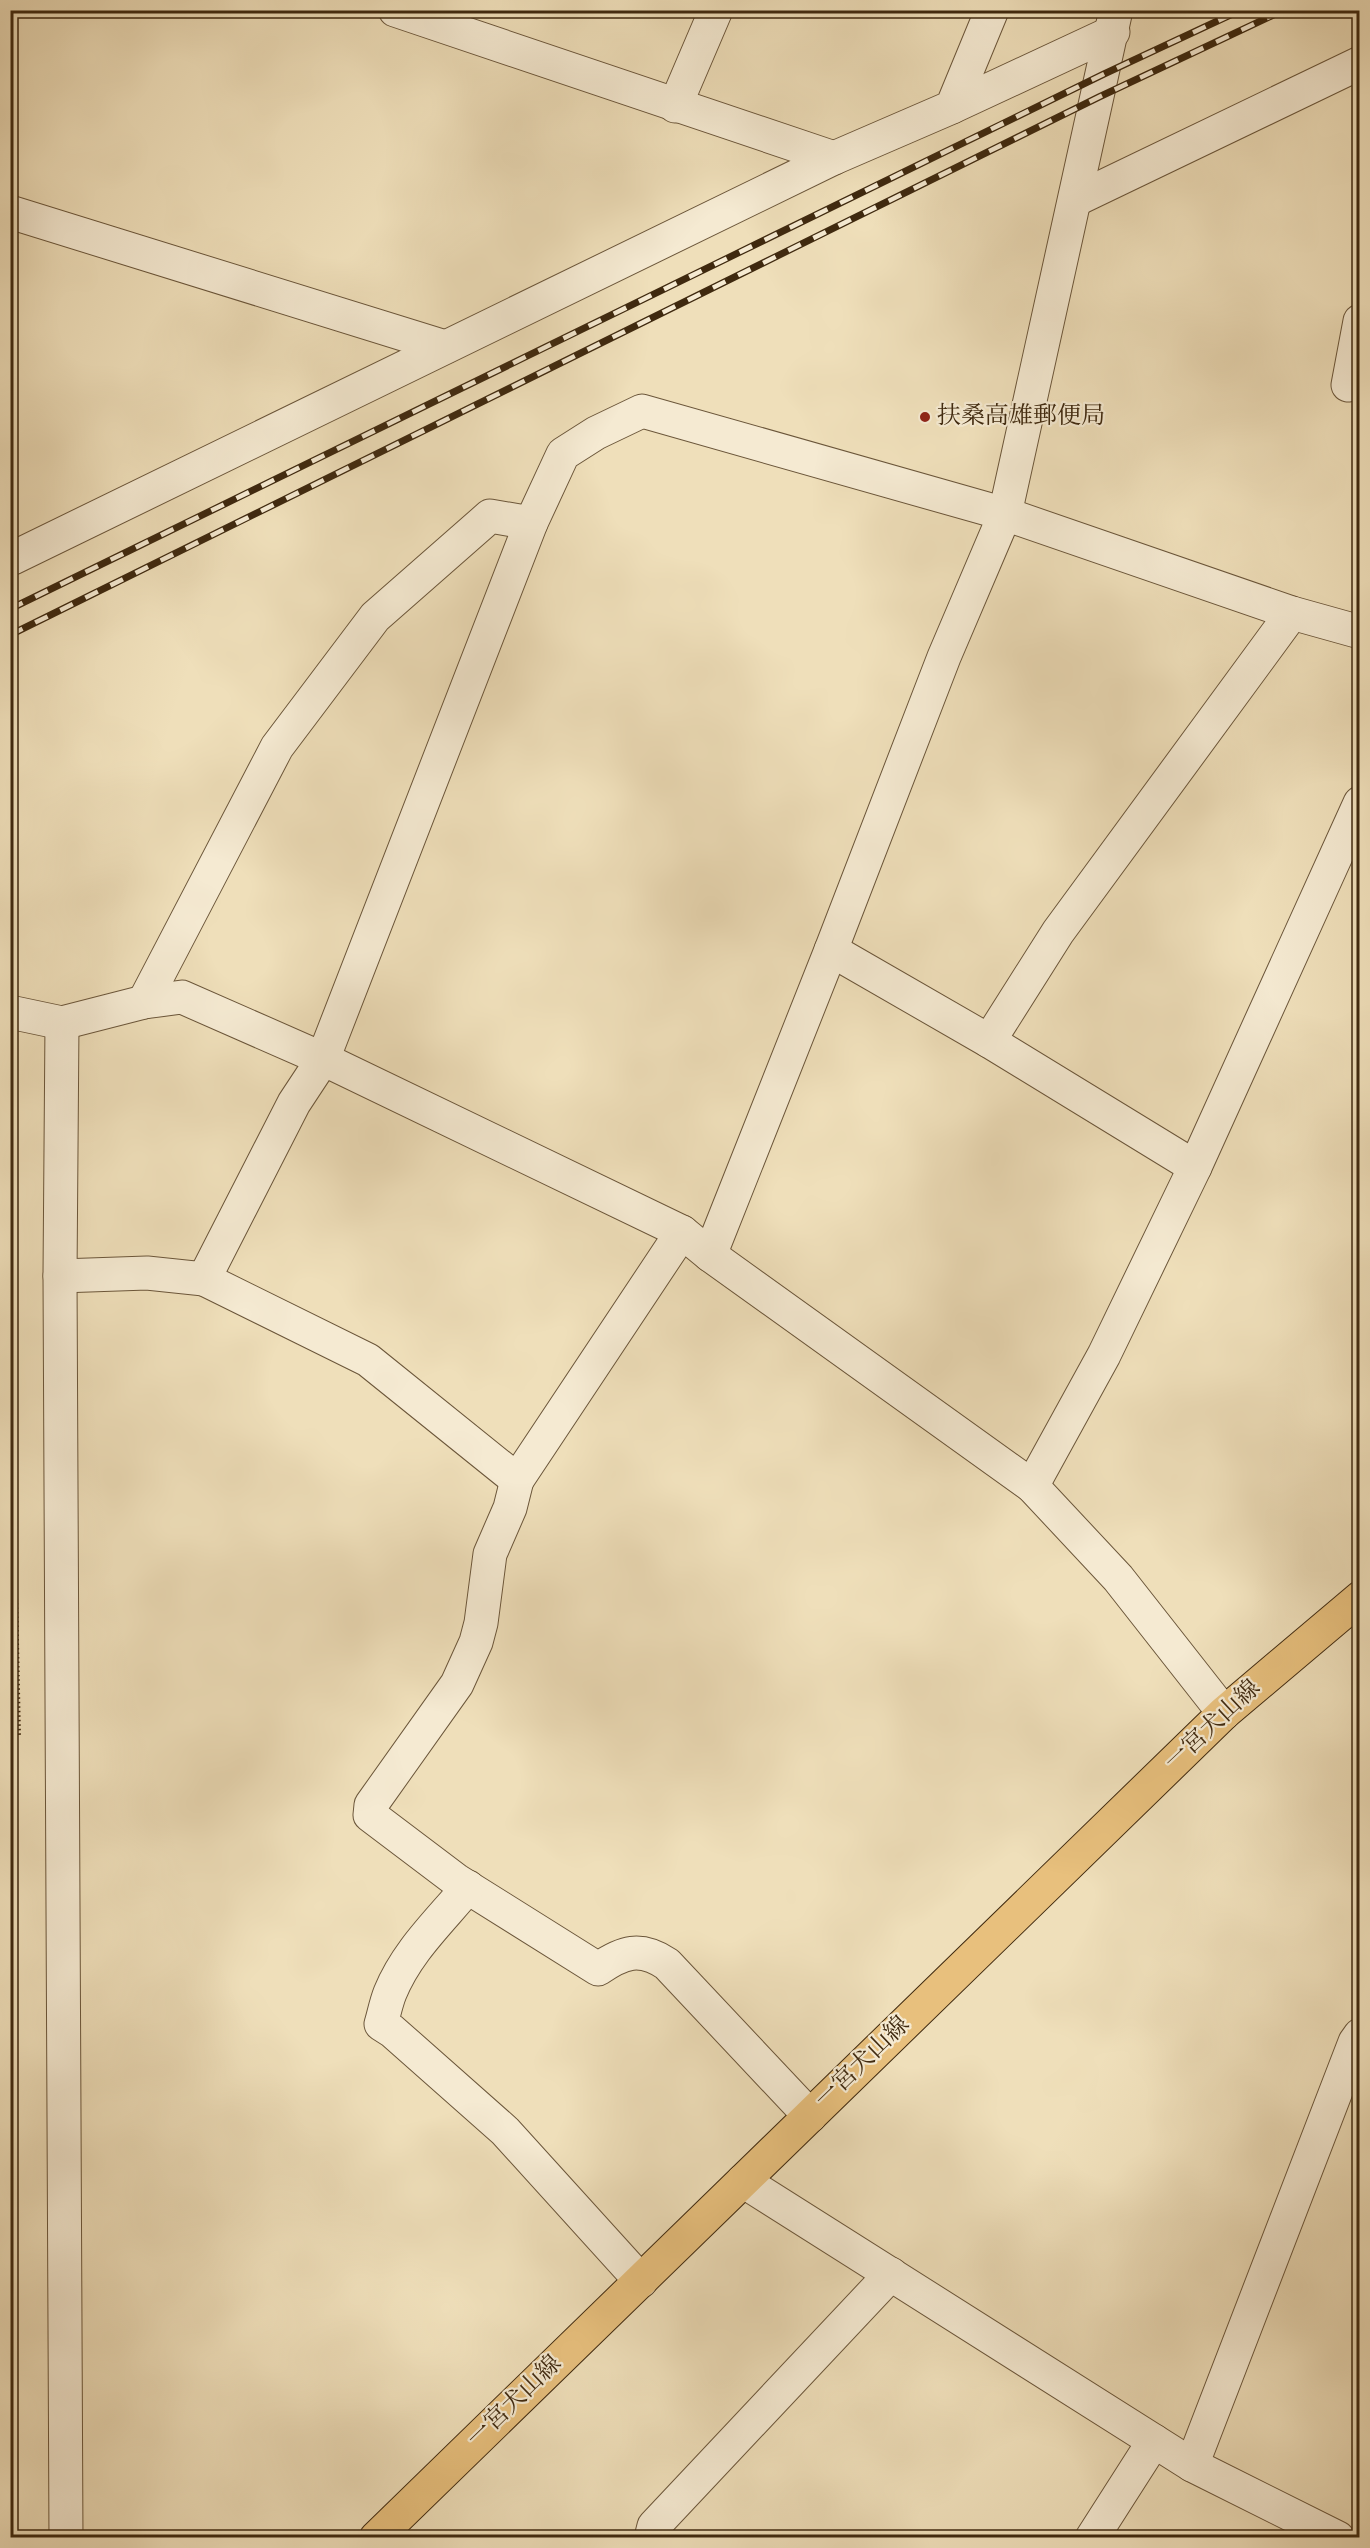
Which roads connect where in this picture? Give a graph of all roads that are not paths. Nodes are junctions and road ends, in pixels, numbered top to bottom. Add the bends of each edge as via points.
1 (395, 10) edge
2 (717, 10) edge
3 (992, 10) edge
4 (1115, 21) edge
5 (1359, 63) edge
6 (675, 106) junction
7 (952, 107) junction
8 (834, 158) junction
9 (1075, 200) junction
10 (10, 212) edge
11 (1359, 321) edge
12 (445, 347) junction
13 (1348, 385) dead end
14 (1005, 514) junction
15 (531, 523) junction
16 (13, 558) dead end
17 (1292, 613) junction
18 (1359, 632) edge
19 (1359, 803) edge
20 (831, 950) junction
21 (144, 1002) junction
22 (10, 1012) edge
23 (62, 1023) junction
24 (989, 1041) junction
25 (323, 1059) junction
26 (1195, 1167) junction
27 (682, 1232) junction
28 (710, 1255) junction
29 (60, 1276) junction
30 (204, 1279) junction
31 (517, 1480) junction
32 (1032, 1486) junction
33 (1359, 1598) edge
34 (1224, 1713) junction
35 (468, 1887) junction
36 (1359, 2036) edge
37 (810, 2116) junction
38 (743, 2181) junction
39 (891, 2274) junction
40 (641, 2281) junction
41 (1154, 2441) junction
42 (1192, 2465) junction
43 (66, 2538) edge
44 (376, 2538) edge
45 (651, 2538) edge
46 (1092, 2538) edge
47 (1338, 2538) edge

1 - 6 street
2 - 6 street
3 - 7 street
4 - 7 street
4 - 9 street
5 - 9 street
6 - 8 street
7 - 8 street
8 - 12 street
9 - 14 street
10 - 12 street
11 - 13 street
12 - 16 street
14 - 15 street via 642,411 563,454
14 - 17 street
14 - 20 street via 944,657
15 - 21 street via 490,516 375,617 278,747
15 - 25 street
17 - 18 street
17 - 24 street via 1058,932
19 - 26 street
20 - 24 street
20 - 28 street
21 - 23 street
21 - 25 street via 182,997
22 - 23 street
23 - 29 street
24 - 26 street
25 - 27 street
25 - 30 street via 294,1103
26 - 32 street via 1104,1355
27 - 28 street
27 - 31 street
28 - 32 street
29 - 30 street via 147,1273
29 - 43 street
30 - 31 street via 368,1360
31 - 35 street via 510,1508 490,1554 481,1623 466,1666 371,1805 370,1815
32 - 34 street via 1118,1578
33 - 34 main road, 一宮犬山線
34 - 37 main road, 一宮犬山線
35 - 37 street via 598,1969 623,1954 647,1954 662,1960
35 - 40 street via 404,1965 381,2024 505,2131
36 - 42 street
37 - 38 main road, 一宮犬山線
38 - 39 street
38 - 40 main road, 一宮犬山線
39 - 41 street
39 - 45 street via 654,2526
40 - 44 main road, 一宮犬山線
41 - 42 street
41 - 46 street
42 - 47 street

